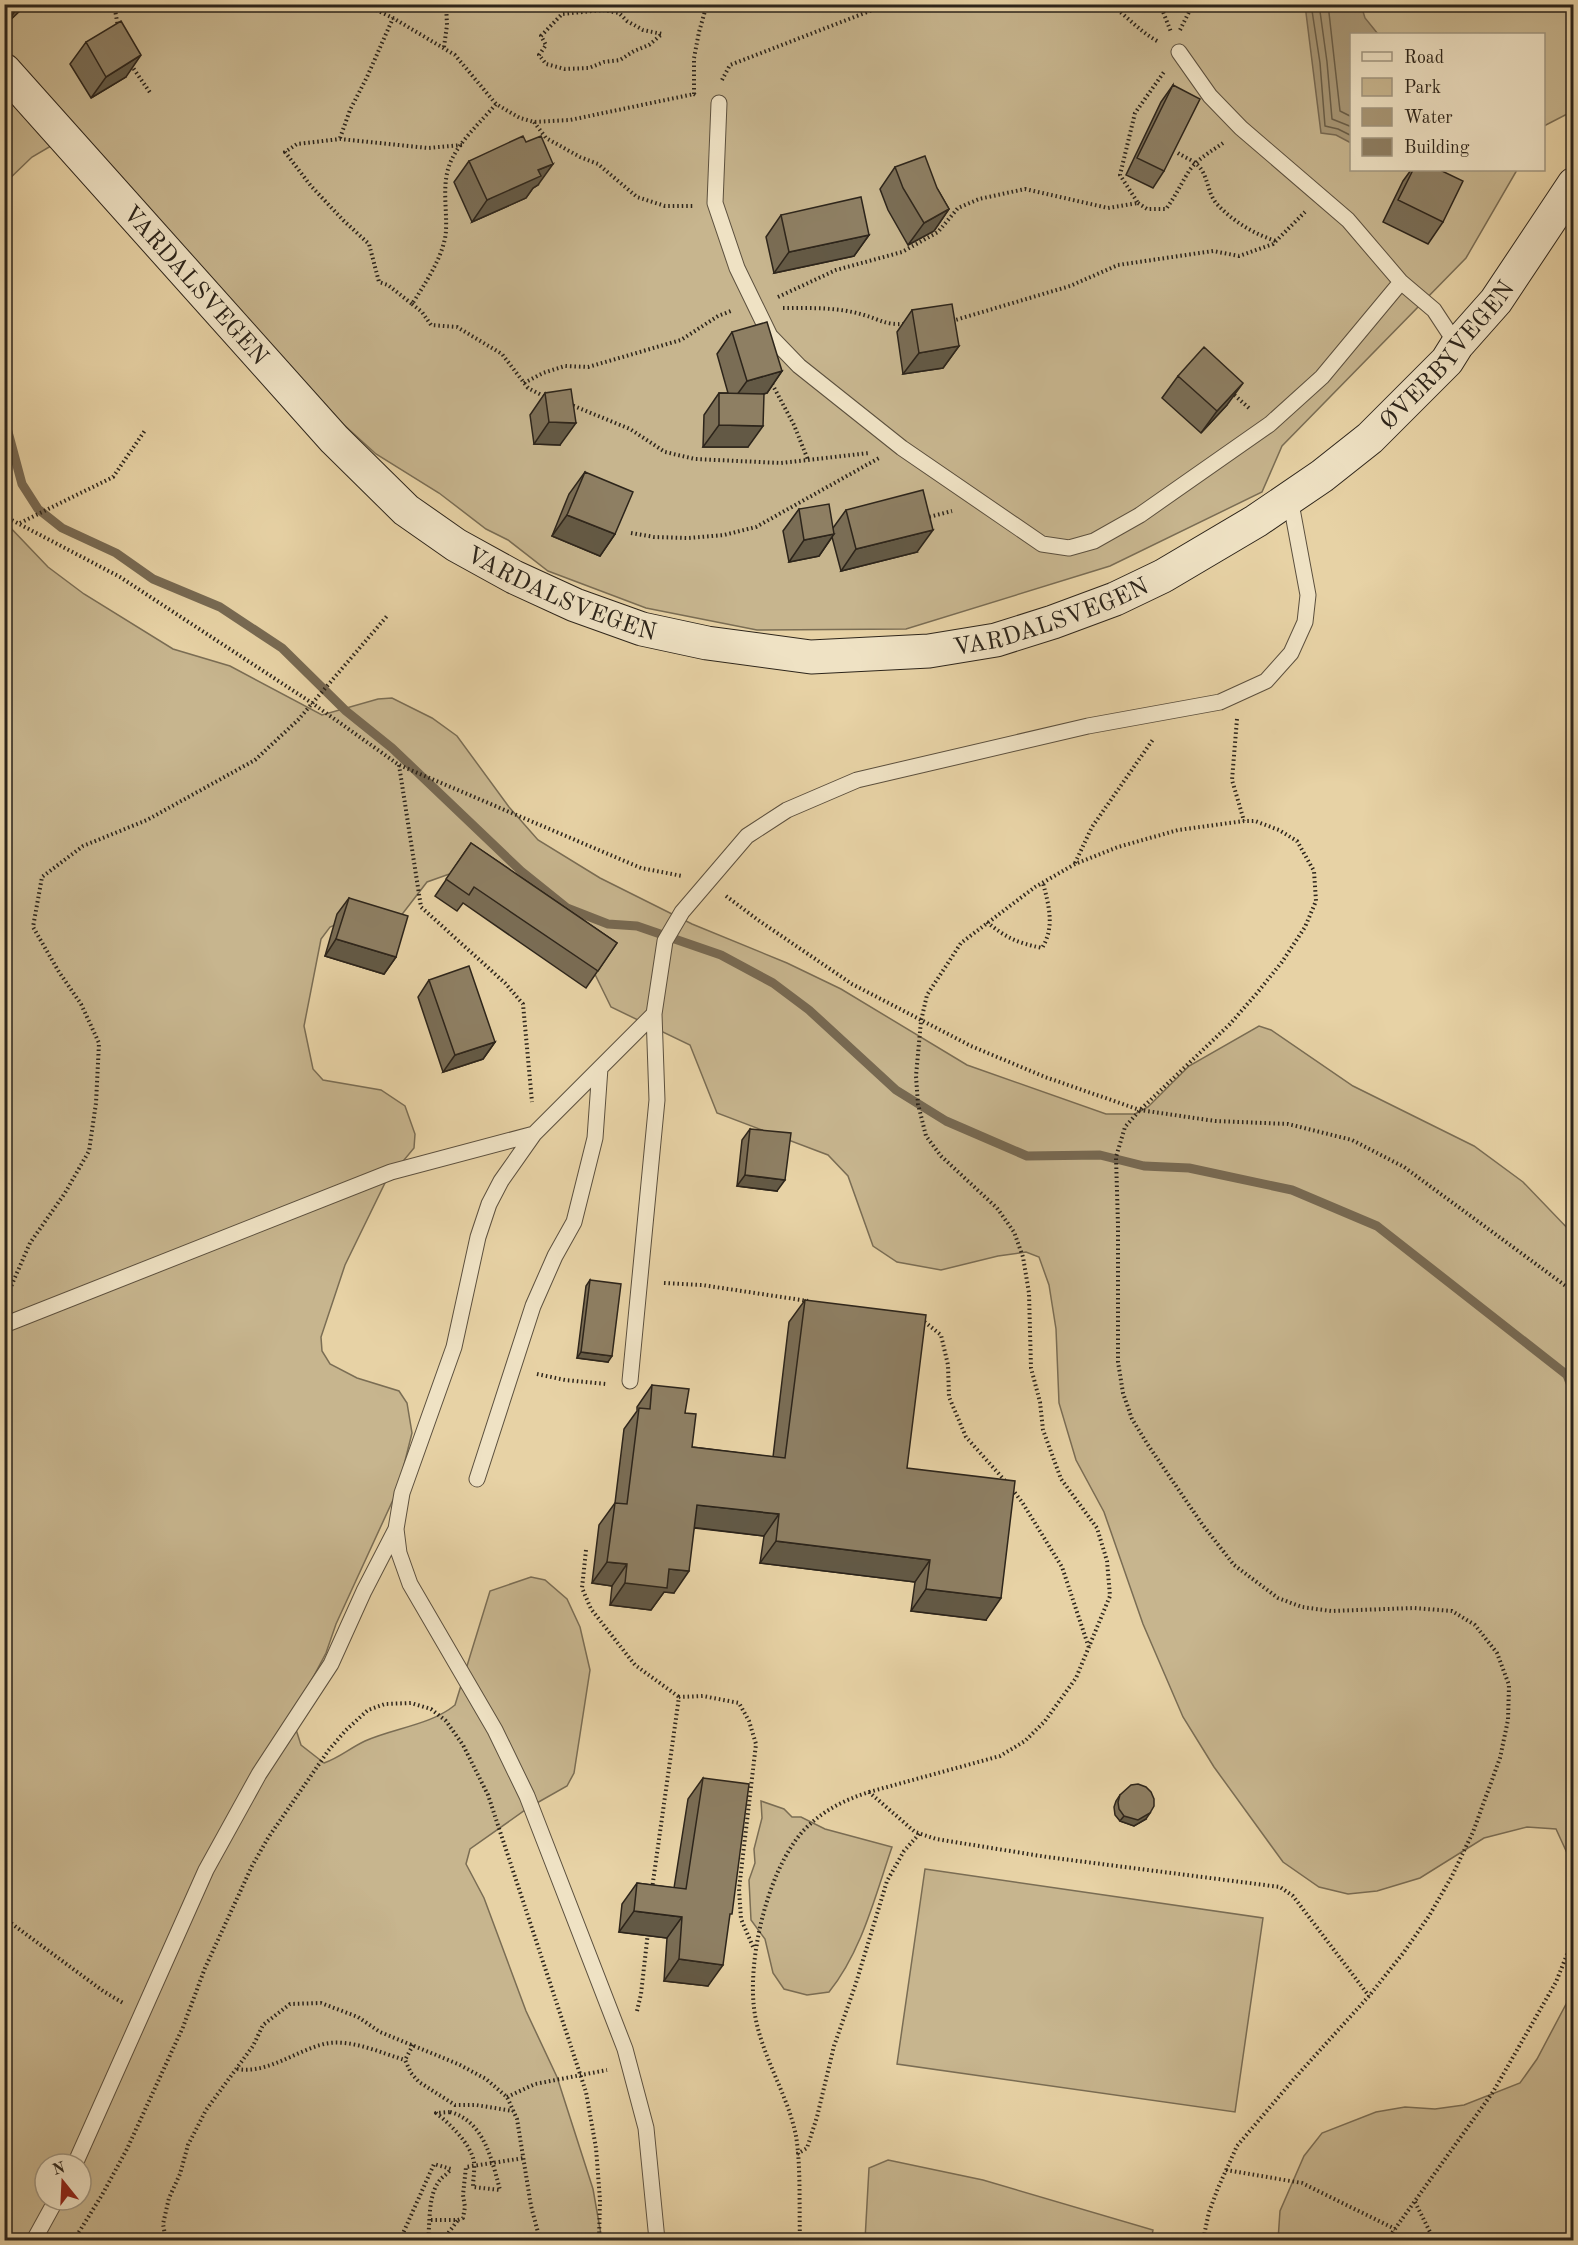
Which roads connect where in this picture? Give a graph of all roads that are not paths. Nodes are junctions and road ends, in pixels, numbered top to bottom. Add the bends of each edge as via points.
1 (1179, 52) road end
2 (4, 70) edge
3 (719, 103) road end
4 (1574, 184) edge
5 (1401, 282) junction
6 (1457, 345) junction
7 (1290, 498) junction
8 (654, 1014) junction
9 (600, 1068) junction
10 (534, 1134) junction
11 (4, 1325) edge
12 (630, 1381) road end
13 (477, 1479) dead end
14 (396, 1529) junction
15 (80, 2152) edge
16 (50, 2212) edge
17 (34, 2241) edge
18 (657, 2241) edge

1 - 5 lane via 1210,96 1241,128 1348,220
2 - 7 main road, VARDALSVEGEN via 334,439 406,510 456,545 514,577 642,629 707,643 811,657 929,651 996,640 1104,603 1163,576
3 - 5 lane via 715,203 737,268 770,336 799,366 902,448 1042,544 1069,548 1094,541 1140,515 1270,424 1322,377
4 - 6 main road, ØVERBYVEGEN via 1496,301
5 - 6 lane via 1434,310
6 - 7 main road, ØVERBYVEGEN via 1447,361 1370,438
7 - 8 lane via 1308,595 1305,622 1291,653 1266,681 1220,702 1088,726 857,780 787,810 747,836 682,912 665,940
8 - 9 lane
8 - 12 lane via 657,1100
9 - 10 lane
9 - 13 lane via 595,1138 574,1222 532,1306
10 - 11 lane via 391,1172
10 - 14 lane via 489,1204 454,1347 402,1493
14 - 15 lane via 331,1664 259,1774 206,1870
14 - 18 lane via 399,1553 410,1584 495,1730 527,1796 626,2049 646,2128
16 - 17 lane

